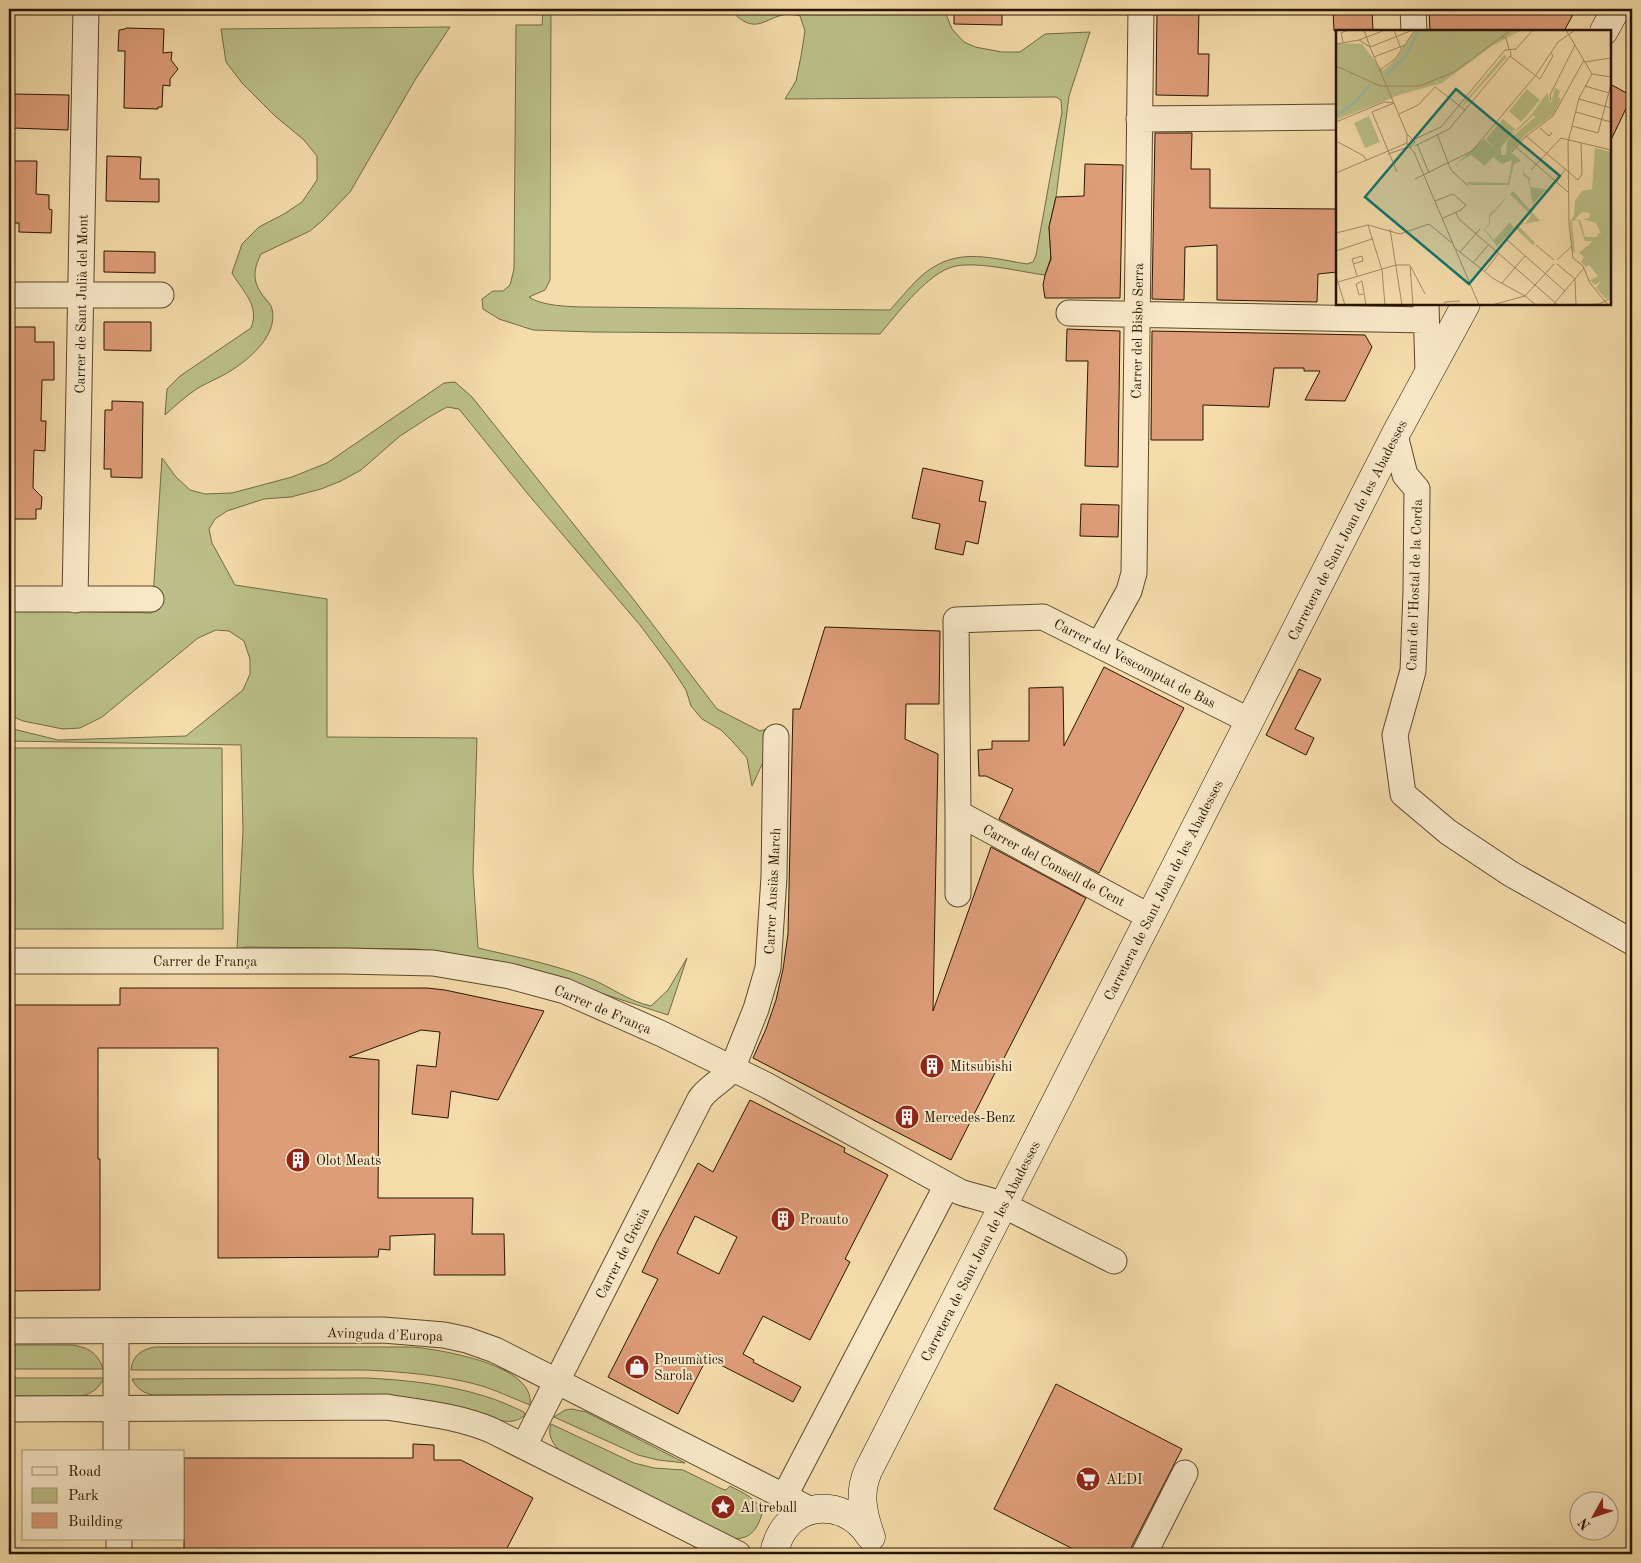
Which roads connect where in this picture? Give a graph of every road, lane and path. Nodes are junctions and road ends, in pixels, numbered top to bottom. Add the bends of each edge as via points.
1 (86, 9) edge
2 (1141, 9) edge
3 (1413, 9) edge
4 (1616, 9) edge
5 (1414, 30) edge
6 (1605, 30) edge
7 (1336, 117) edge
8 (1139, 119) junction
9 (9, 295) edge
10 (80, 295) junction
11 (160, 295) dead end
12 (1465, 305) edge
13 (1426, 312) edge
14 (1068, 313) dead end
15 (1138, 314) junction
16 (1428, 372) junction
17 (1395, 435) junction
18 (9, 599) edge
19 (151, 599) dead end
20 (75, 600) junction
21 (1099, 645) junction
22 (1250, 721) junction
23 (776, 737) dead end
24 (958, 813) junction
25 (958, 894) dead end
26 (1150, 917) junction
27 (1632, 942) edge
28 (9, 961) edge
29 (732, 1069) junction
30 (947, 1185) junction
31 (1003, 1205) junction
32 (1114, 1261) dead end
33 (9, 1331) edge
34 (116, 1331) junction
35 (556, 1381) junction
36 (9, 1409) edge
37 (116, 1409) junction
38 (524, 1446) junction
39 (116, 1450) edge
40 (1185, 1473) dead end
41 (865, 1479) junction
42 (784, 1497) junction
43 (817, 1509) junction
44 (119, 1540) edge
45 (874, 1549) edge
46 (118, 1554) edge
47 (738, 1554) edge
48 (774, 1554) edge
49 (1144, 1554) edge

1 - 10 street, Carrer de Sant Julià del Mont
2 - 8 street, Carrer del Bisbe Serra
3 - 5 street
4 - 6 main road
7 - 8 street
8 - 15 street, Carrer del Bisbe Serra
9 - 10 street
10 - 11 street
10 - 20 street, Carrer de Sant Julià del Mont
12 - 16 main road, Carretera de Sant Joan de les Abadesses
13 - 15 street
13 - 16 street
14 - 15 street
15 - 21 street, Carrer del Bisbe Serra via 1134,573 1129,591
16 - 17 main road, Carretera de Sant Joan de les Abadesses
17 - 22 main road, Carretera de Sant Joan de les Abadesses
17 - 27 street, Camí de l'Hostal de la Corda via 1405,475 1417,489 1413,671 1395,735 1404,794 1448,832 1511,874
18 - 20 street
19 - 20 street
21 - 22 street, Carrer del Vescomptat de Bas
21 - 24 street, Carrer del Vescomptat de Bas via 1043,617 956,620
22 - 26 main road, Carretera de Sant Joan de les Abadesses
23 - 29 street, Carrer Ausiàs March via 774,877 768,968
24 - 25 street
24 - 26 street, Carrer del Consell de Cent
26 - 31 main road, Carretera de Sant Joan de les Abadesses
28 - 29 street, Carrer de França via 433,963 510,976 565,991
29 - 30 street, Carrer de França
29 - 35 street, Carrer de Grècia via 700,1099
30 - 31 street, Carrer de França
30 - 42 street
31 - 32 street, Carrer de França
31 - 41 main road, Carretera de Sant Joan de les Abadesses
33 - 34 street, Avinguda d'Europa
34 - 35 street, Avinguda d'Europa via 383,1330 444,1335 495,1350
34 - 37 street
35 - 38 street, Carrer de Grècia
35 - 42 street, Avinguda d'Europa
36 - 37 street
37 - 38 street via 387,1407 468,1420
37 - 39 street
38 - 47 street
40 - 49 street
41 - 43 main road, Carretera de Sant Joan de les Abadesses via 846,1496
41 - 45 main road, Carretera de Sant Joan de les Abadesses via 862,1506
42 - 43 street, Avinguda d'Europa
43 - 45 main road via 835,1509 856,1519
43 - 48 main road, Carretera de Sant Joan de les Abadesses via 789,1522 781,1532
44 - 46 street

